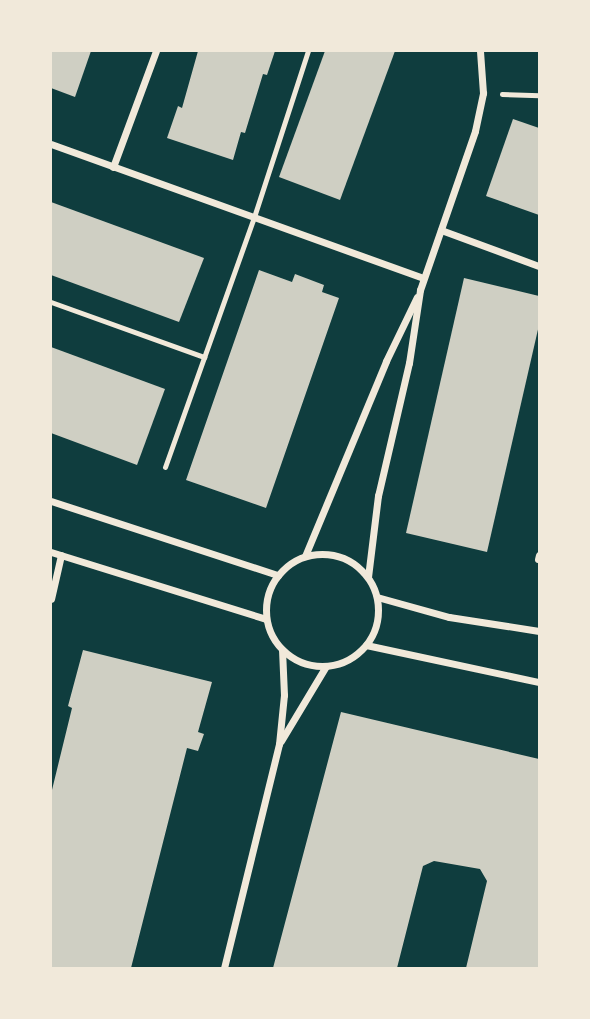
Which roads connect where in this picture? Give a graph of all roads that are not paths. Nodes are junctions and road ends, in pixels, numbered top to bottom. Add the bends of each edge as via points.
1 (156, 51) edge
2 (309, 51) edge
3 (480, 51) edge
4 (51, 144) edge
5 (113, 167) junction
6 (254, 217) junction
7 (441, 230) junction
8 (539, 266) edge
9 (423, 278) junction
10 (420, 290) junction
11 (51, 302) edge
12 (204, 357) junction
13 (164, 467) dead end
14 (51, 501) edge
15 (51, 552) edge
16 (61, 555) junction
17 (304, 556) junction
18 (278, 575) junction
19 (368, 577) junction
20 (377, 597) junction
21 (51, 599) edge
22 (266, 618) junction
23 (539, 631) edge
24 (366, 645) junction
25 (282, 650) junction
26 (326, 666) junction
27 (539, 682) edge
28 (279, 744) junction
29 (224, 968) edge

1 - 5 street
2 - 6 lane
3 - 7 street via 483,93 472,142
4 - 5 street
5 - 6 street
6 - 9 street
6 - 12 lane
7 - 8 street
7 - 9 street
9 - 10 street
10 - 17 street
10 - 19 street via 409,363 378,496
11 - 12 lane
12 - 13 lane
14 - 18 street
15 - 16 street
16 - 21 street
16 - 22 street
17 - 18 street
17 - 19 street via 335,555
18 - 22 street via 268,596
19 - 20 street
20 - 23 street via 449,617
20 - 24 street via 376,622
22 - 25 street
24 - 26 street via 348,660
24 - 27 street
25 - 26 street via 303,663
25 - 28 street
26 - 28 street
28 - 29 street

